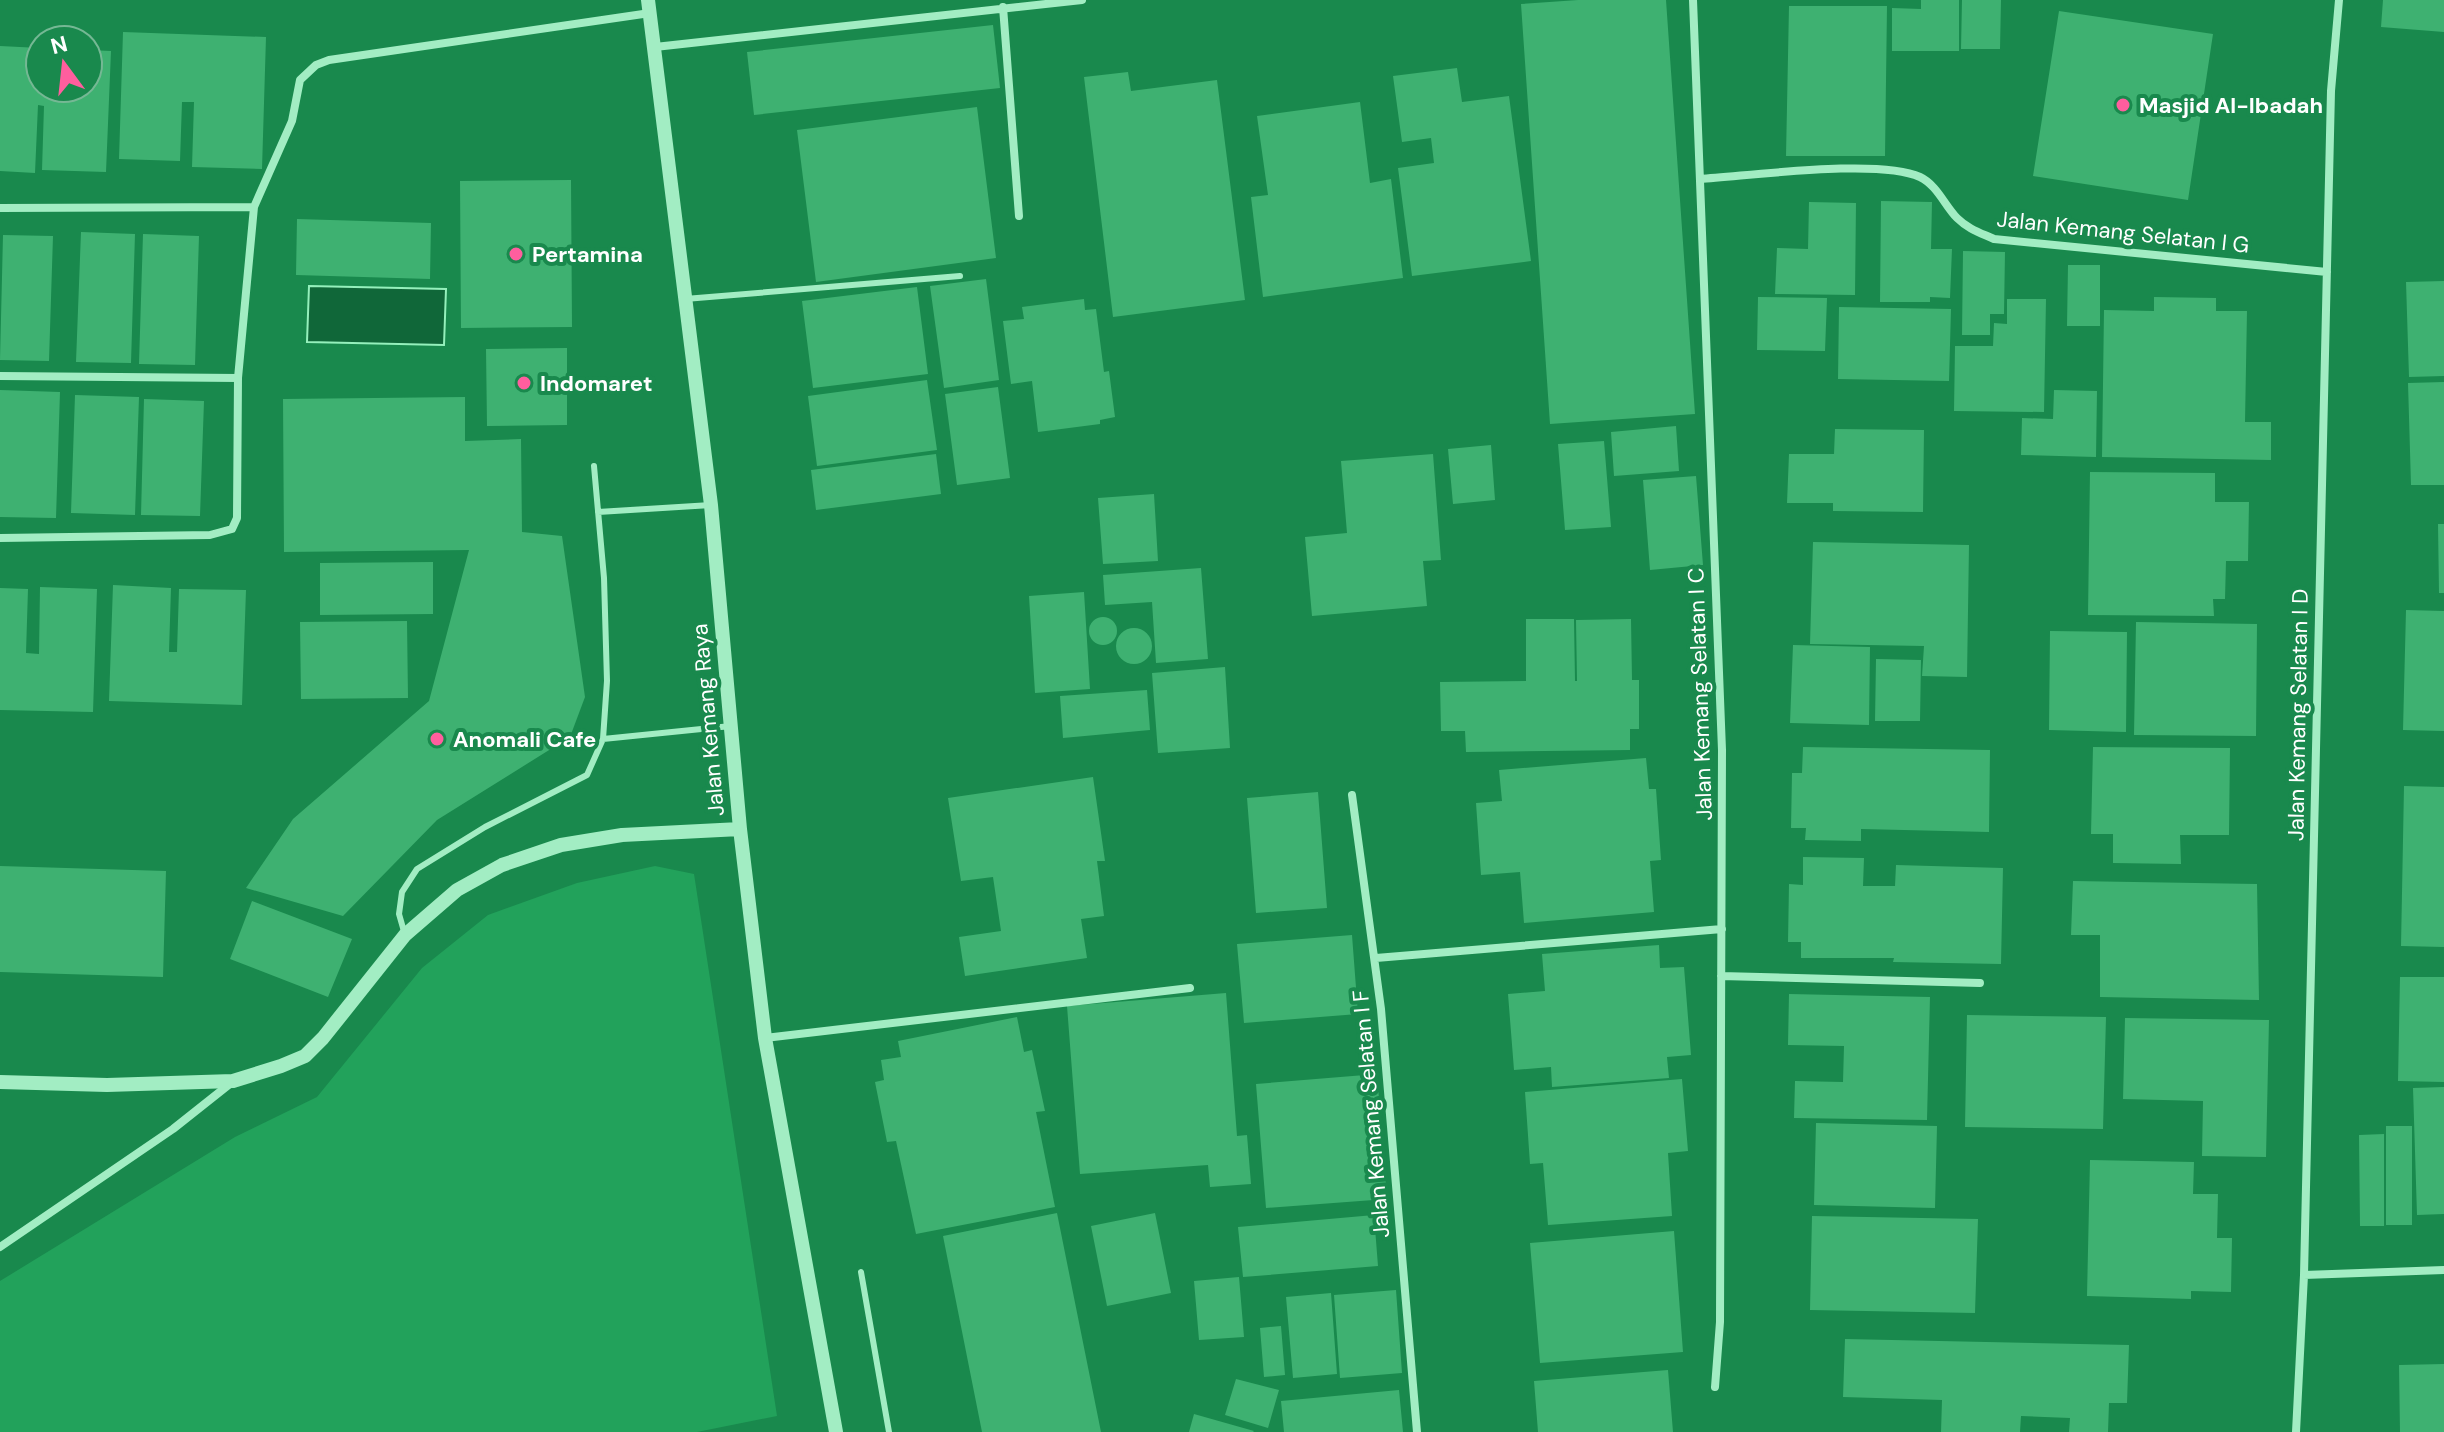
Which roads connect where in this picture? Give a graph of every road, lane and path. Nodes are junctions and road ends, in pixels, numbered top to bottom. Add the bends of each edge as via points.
1 (1082, 0) edge
2 (1693, 0) edge
3 (2339, 0) edge
4 (649, 7) edge
5 (1003, 7) junction
6 (655, 47) junction
7 (1700, 179) junction
8 (254, 207) junction
9 (0, 208) edge
10 (1019, 216) dead end
11 (2327, 272) junction
12 (960, 276) dead end
13 (685, 299) junction
14 (0, 376) edge
15 (238, 378) junction
16 (594, 466) dead end
17 (711, 505) junction
18 (598, 512) junction
19 (0, 538) edge
20 (732, 726) junction
21 (603, 739) junction
22 (1352, 795) dead end
23 (740, 829) junction
24 (1722, 929) junction
25 (405, 935) junction
26 (1376, 958) junction
27 (1721, 976) junction
28 (1980, 983) dead end
29 (1190, 988) dead end
30 (765, 1038) junction
31 (233, 1081) junction
32 (0, 1082) edge
33 (0, 1247) edge
34 (2444, 1270) edge
35 (861, 1272) dead end
36 (2304, 1275) junction
37 (1715, 1387) dead end
38 (836, 1432) edge
39 (889, 1432) edge
40 (1417, 1432) edge
41 (2296, 1432) edge

1 - 5 street
2 - 7 street, Jalan Kemang Selatan I C
3 - 11 street, Jalan Kemang Selatan I D
4 - 6 street, Jalan Kemang Raya
4 - 8 street via 316,65 300,80 287,135
5 - 6 street
5 - 10 street
6 - 13 street, Jalan Kemang Raya
7 - 11 street, Jalan Kemang Selatan I G via 1843,170 1904,172 1923,178 1956,217 1994,239
7 - 24 street, Jalan Kemang Selatan I C via 1722,750
8 - 9 street
8 - 15 street
11 - 36 street, Jalan Kemang Selatan I D
12 - 13 lane
13 - 17 street, Jalan Kemang Raya
14 - 15 street
15 - 19 street via 237,518 232,529 210,535
16 - 18 lane
17 - 18 lane
17 - 20 street, Jalan Kemang Raya
18 - 21 lane via 607,681
20 - 21 lane
20 - 23 street, Jalan Kemang Raya
21 - 25 lane via 587,775 417,869 402,892 399,914
22 - 26 street, Jalan Kemang Selatan I F
23 - 25 street via 622,835 561,845 502,865 457,890
23 - 30 street, Jalan Kemang Raya
24 - 26 street
24 - 27 street, Jalan Kemang Selatan I C
25 - 31 street via 305,1056
26 - 40 street, Jalan Kemang Selatan I F
27 - 28 street
27 - 37 street, Jalan Kemang Selatan I C via 1720,1322
29 - 30 street
30 - 38 street, Jalan Kemang Raya
31 - 32 street
31 - 33 street via 173,1129
34 - 36 street
35 - 39 lane
36 - 41 street, Jalan Kemang Selatan I D

